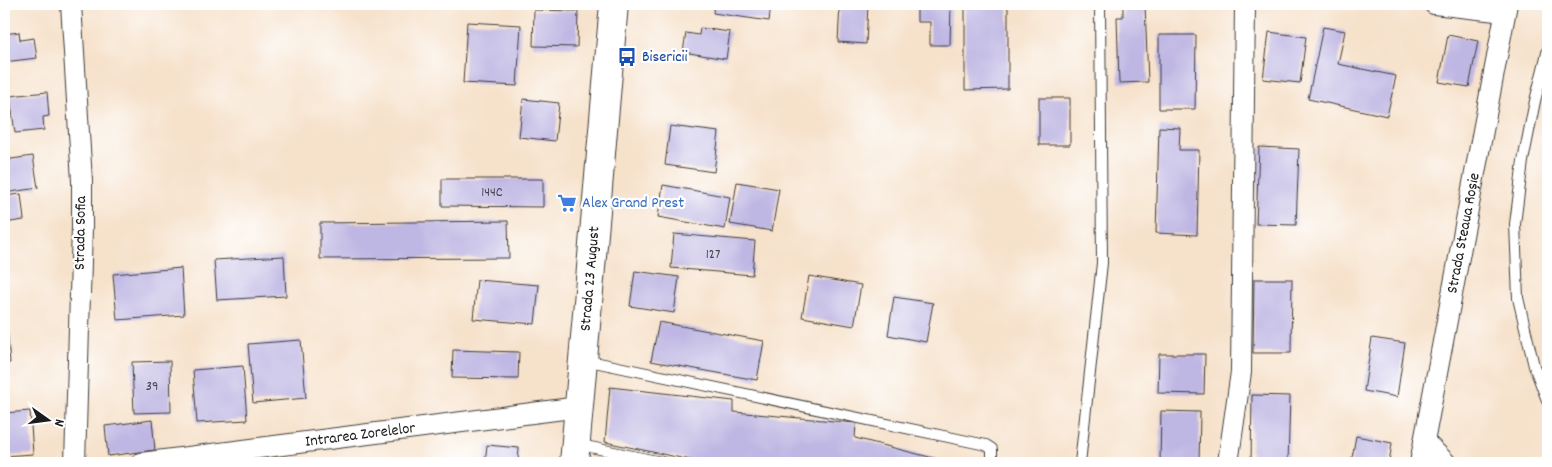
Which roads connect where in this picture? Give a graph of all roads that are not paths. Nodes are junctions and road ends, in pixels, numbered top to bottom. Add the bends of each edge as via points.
1 (71, 4) edge
2 (614, 4) edge
3 (1100, 4) edge
4 (1245, 4) edge
5 (1434, 4) edge
6 (1506, 8) edge
7 (1548, 50) edge
8 (584, 360) junction
9 (1548, 403) edge
10 (579, 407) junction
11 (1424, 441) junction
12 (575, 454) edge
13 (75, 463) edge
14 (141, 463) edge
15 (666, 463) edge
16 (992, 463) edge
17 (1080, 463) edge
18 (1228, 463) edge
19 (1420, 463) edge
20 (1446, 463) edge

1 - 13 street, Strada Sofia via 82,181
2 - 8 main road, Strada 23 August
3 - 17 lane via 1102,263
4 - 18 street via 1241,372
5 - 6 street
6 - 11 street, Strada Steaua Roșie
7 - 9 lane via 1534,101 1516,224 1518,298 1534,366
8 - 10 main road, Strada 23 August
8 - 16 lane via 986,445 992,449
10 - 12 main road, Strada 23 August
10 - 14 street, Intrarea Zorelelor
11 - 19 street, Strada Steaua Roșie
11 - 20 street
12 - 15 lane

